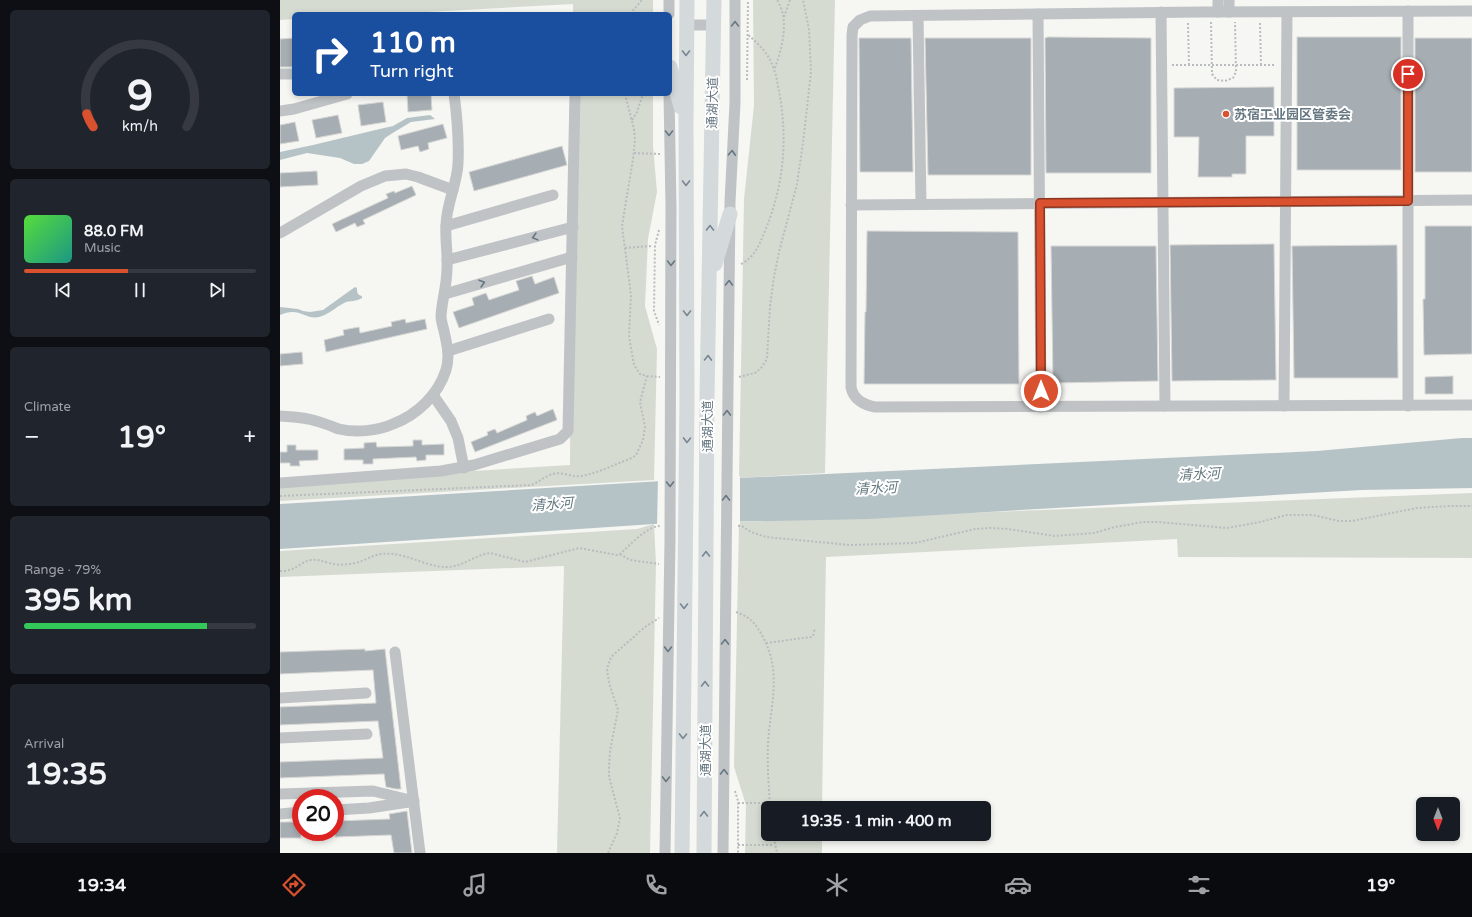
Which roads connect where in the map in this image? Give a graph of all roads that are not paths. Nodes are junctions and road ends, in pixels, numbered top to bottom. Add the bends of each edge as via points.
1 (669, 0) edge
2 (687, 0) edge
3 (714, 0) edge
4 (735, 0) edge
5 (1218, 0) edge
6 (1230, 0) edge
7 (1408, 11) junction
8 (1472, 11) edge
9 (669, 12) edge
10 (1161, 12) junction
11 (1218, 12) junction
12 (1287, 12) junction
13 (1038, 14) junction
14 (918, 16) junction
15 (1229, 18) junction
16 (687, 25) junction
17 (713, 25) junction
18 (280, 74) edge
19 (292, 74) edge
20 (672, 74) edge
21 (340, 96) edge
22 (454, 96) edge
23 (575, 96) edge
24 (669, 96) edge
25 (280, 111) edge
26 (686, 123) junction
27 (453, 190) junction
28 (554, 195) dead end
29 (1472, 200) edge
30 (1408, 201) junction
31 (1163, 202) junction
32 (1285, 202) junction
33 (1040, 203) junction
34 (851, 204) junction
35 (921, 204) junction
36 (730, 214) junction
37 (446, 226) junction
38 (573, 227) junction
39 (280, 232) edge
40 (572, 256) junction
41 (447, 260) junction
42 (709, 282) junction
43 (445, 294) junction
44 (549, 318) dead end
45 (448, 351) junction
46 (433, 395) junction
47 (1165, 406) junction
48 (1284, 406) junction
49 (1408, 406) junction
50 (1472, 406) edge
51 (1041, 407) junction
52 (280, 416) edge
53 (464, 468) junction
54 (280, 483) edge
55 (396, 652) dead end
56 (366, 693) dead end
57 (280, 698) edge
58 (367, 734) dead end
59 (280, 738) edge
60 (280, 794) edge
61 (414, 801) junction
62 (344, 809) edge
63 (292, 813) edge
64 (280, 814) edge
65 (681, 850) edge
66 (420, 853) edge
67 (664, 853) edge
68 (704, 853) edge
69 (723, 853) edge

1 - 9 street
2 - 16 main road, 通湖大道
3 - 17 main road, 通湖大道
36 -> 4 street via 735,103
5 - 11 street
6 - 15 street
7 - 8 street
7 - 12 street
7 - 30 street
10 - 11 street
10 - 13 street
10 - 31 street
11 - 15 street
12 - 15 street
12 - 32 street
13 - 14 street
13 - 33 street
14 - 34 street via 870,16 860,20 853,27
14 - 35 street
16 - 17 street
16 -> 26 main road, 通湖大道
42 -> 17 main road, 通湖大道
18 - 19 street
20 - 26 main road
21 - 25 street
22 - 27 street via 458,164
23 - 38 street
24 -> 67 street via 670,540
26 -> 65 main road, 通湖大道 via 687,401
27 - 37 street via 448,205
27 - 39 street via 406,174 385,176 361,186
28 - 37 street
29 - 30 street
30 - 32 street
30 - 49 street
31 - 32 street
31 - 33 street
31 - 47 street
32 - 48 street
33 - 35 street
33 - 51 street
34 - 35 street
34 - 51 street via 852,393 866,405 875,407
36 - 42 main road
69 -> 36 street
37 - 41 street
38 - 40 street
38 -> 41 street
43 -> 40 street
40 - 53 street via 568,431 560,439
41 - 43 street
68 -> 42 main road, 通湖大道
43 - 45 street via 441,318
44 - 45 street
45 - 46 street via 446,368
46 - 52 street via 403,420 375,429 341,429 316,421
46 - 53 street via 451,421 458,438
47 - 48 street
47 - 51 street
48 - 49 street
49 - 50 street
53 - 54 street
55 - 61 street
56 - 57 street
58 - 59 street
60 - 61 street via 373,791
61 - 62 street
61 - 66 street
63 - 64 street

